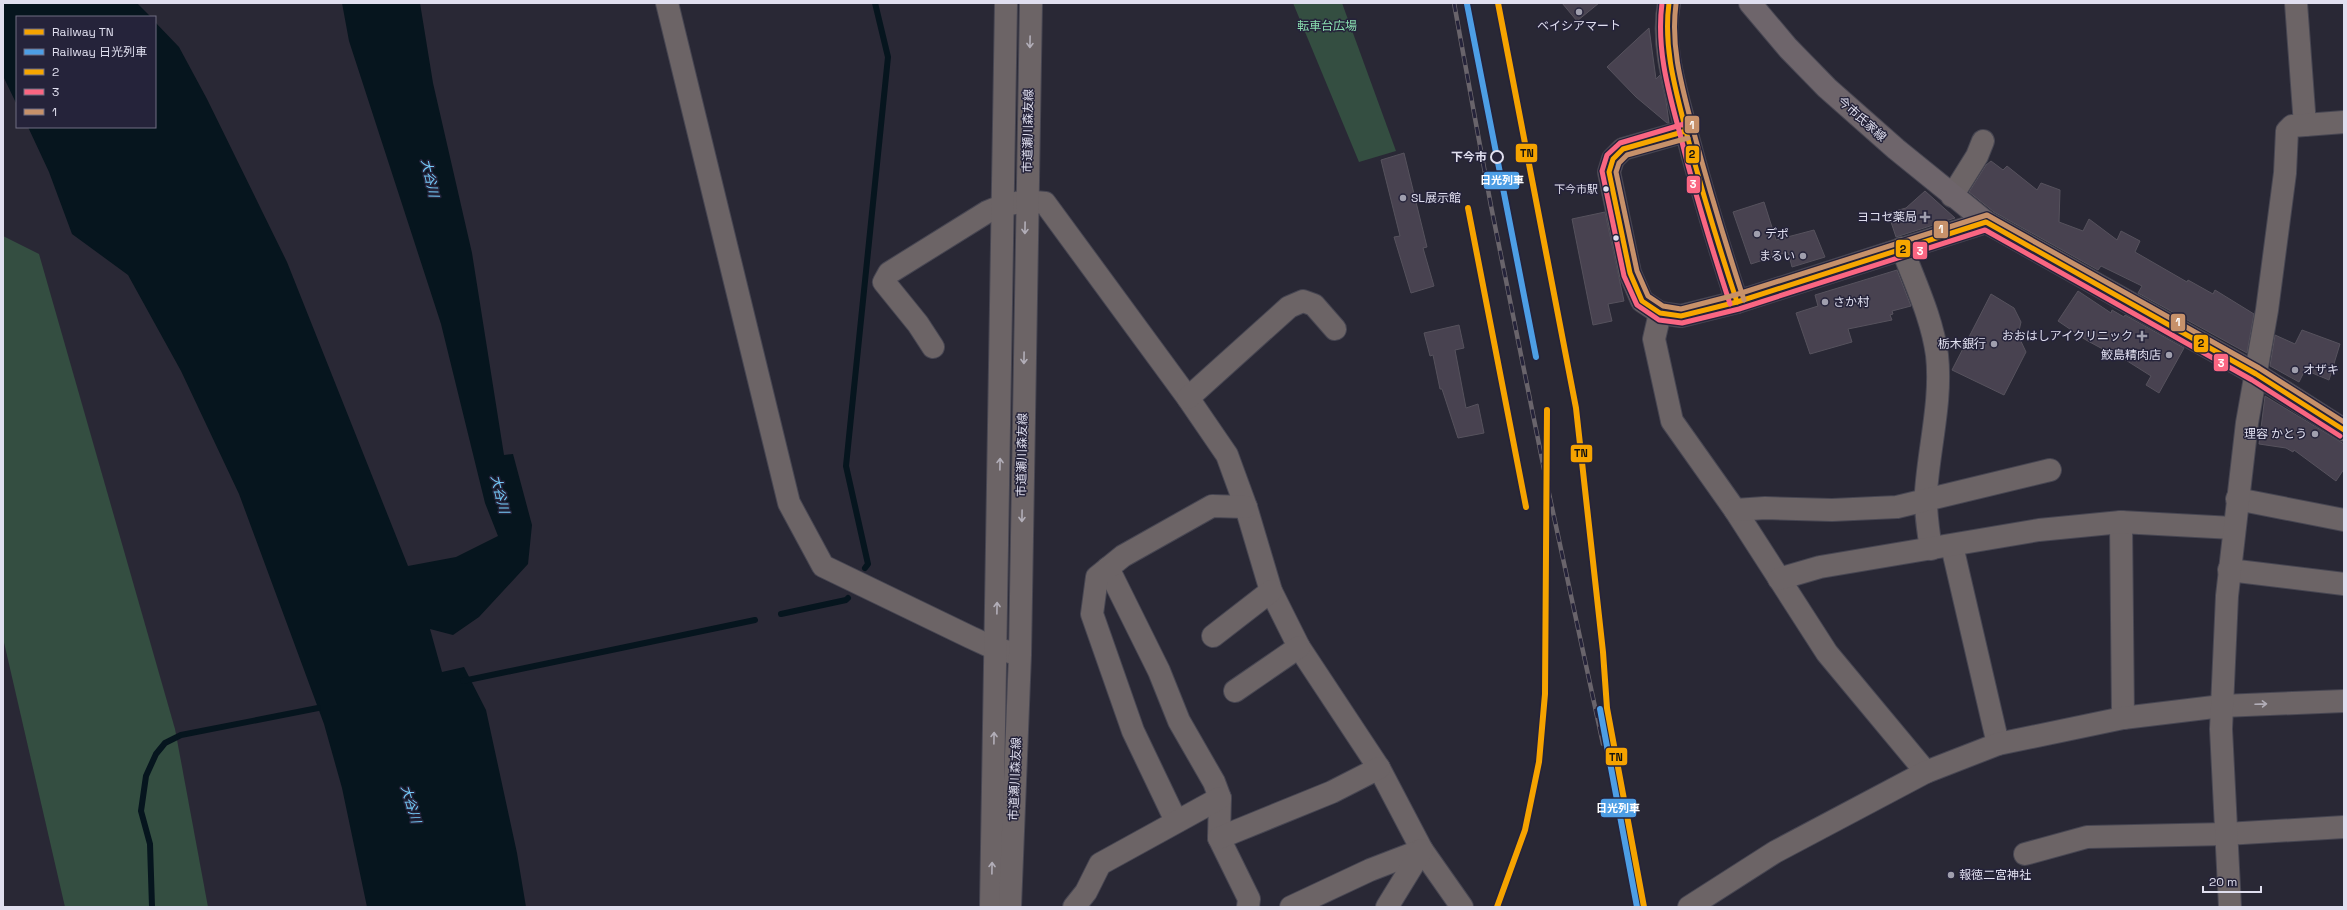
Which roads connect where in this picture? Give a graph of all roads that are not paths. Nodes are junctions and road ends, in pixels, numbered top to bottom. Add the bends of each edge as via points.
1 (667, 3) edge
2 (1006, 3) edge
3 (1031, 3) edge
4 (1669, 3) edge
5 (1750, 3) edge
6 (2296, 3) edge
7 (2344, 122) edge
8 (2305, 125) junction
9 (1686, 132) junction
10 (1983, 141) dead end
11 (1952, 196) junction
12 (1026, 201) junction
13 (1004, 204) junction
14 (1986, 222) junction
15 (1902, 248) junction
16 (1737, 302) junction
17 (1660, 313) junction
18 (1335, 329) dead end
19 (933, 347) dead end
20 (2256, 374) junction
21 (1188, 398) junction
22 (2344, 430) edge
23 (2050, 470) dead end
24 (2237, 499) junction
25 (1926, 500) junction
26 (1246, 506) junction
27 (1735, 510) junction
28 (2344, 520) edge
29 (2121, 522) junction
30 (2233, 528) junction
31 (1942, 548) junction
32 (1108, 568) junction
33 (2229, 570) junction
34 (1779, 579) junction
35 (2344, 584) edge
36 (1271, 591) junction
37 (1213, 636) dead end
38 (1299, 647) junction
39 (996, 649) junction
40 (1020, 655) junction
41 (1235, 691) dead end
42 (2344, 700) edge
43 (2222, 706) junction
44 (2123, 718) junction
45 (1998, 744) junction
46 (1379, 768) junction
47 (1926, 772) junction
48 (1220, 798) junction
49 (1176, 821) junction
50 (2344, 827) edge
51 (2226, 834) junction
52 (1219, 838) junction
53 (1422, 850) junction
54 (2025, 854) dead end
55 (991, 907) edge
56 (1010, 907) edge
57 (1074, 907) edge
58 (1248, 907) edge
59 (1291, 907) edge
60 (1387, 907) edge
61 (1462, 907) edge
62 (1689, 907) edge
63 (2230, 907) edge

1 - 39 street via 789,503 823,566
2 - 13 street, 市道瀬川森友線
3 -> 12 street, 市道瀬川森友線
4 - 9 street via 1666,18 1672,76
5 - 11 main road, 今市氏家線 via 1788,48 1827,88
6 - 8 street
7 - 8 street
8 - 20 street via 2292,126 2287,131 2269,296
9 - 16 street
9 - 17 street via 1622,149 1613,159 1609,172 1630,273 1642,301
10 - 11 street via 1977,156
11 - 14 main road, 今市氏家線
12 - 13 street
12 - 21 street via 1045,203
12 -> 40 street, 市道瀬川森友線
13 - 19 street via 889,273 884,282
39 -> 13 street, 市道瀬川森友線
14 - 15 main road
14 - 20 main road, 今市氏家線
15 - 16 main road
15 - 25 street via 1932,328 1937,356 1936,407
16 - 17 street via 1681,316
17 - 27 street via 1654,339 1672,421
18 - 21 street via 1314,305 1303,300 1289,307
20 - 22 main road, 今市氏家線
20 - 24 street
21 - 26 street via 1227,455
23 - 25 street
24 - 28 street
24 - 30 street
25 - 27 street via 1890,508
25 - 31 street via 1926,515
26 - 32 street via 1212,506 1123,556
26 - 36 street
27 - 34 street
29 - 30 street
29 - 31 street via 2039,530
29 - 44 street
30 - 33 street
31 - 34 street via 1820,566
31 - 45 street
32 - 48 street via 1159,671 1179,721 1214,782
32 - 49 street via 1097,576 1092,614 1133,731
33 - 35 street
33 - 43 street
34 - 47 street via 1827,654
36 - 37 street
36 - 38 street
38 - 41 street
38 - 46 street
39 - 40 street
55 -> 39 street, 市道瀬川森友線
40 - 56 street, 市道瀬川森友線
43 -> 42 street
43 - 44 street
43 - 51 street
44 - 45 street
45 - 47 street
46 - 52 street via 1332,792
46 - 53 street
47 - 62 street via 1775,852
48 - 49 street
48 - 52 street
49 - 57 street via 1100,864 1086,892
50 - 51 street
51 - 54 street via 2087,837
51 - 63 street
52 - 58 street via 1249,899
53 - 59 street via 1370,870
53 - 60 street
53 - 61 street

